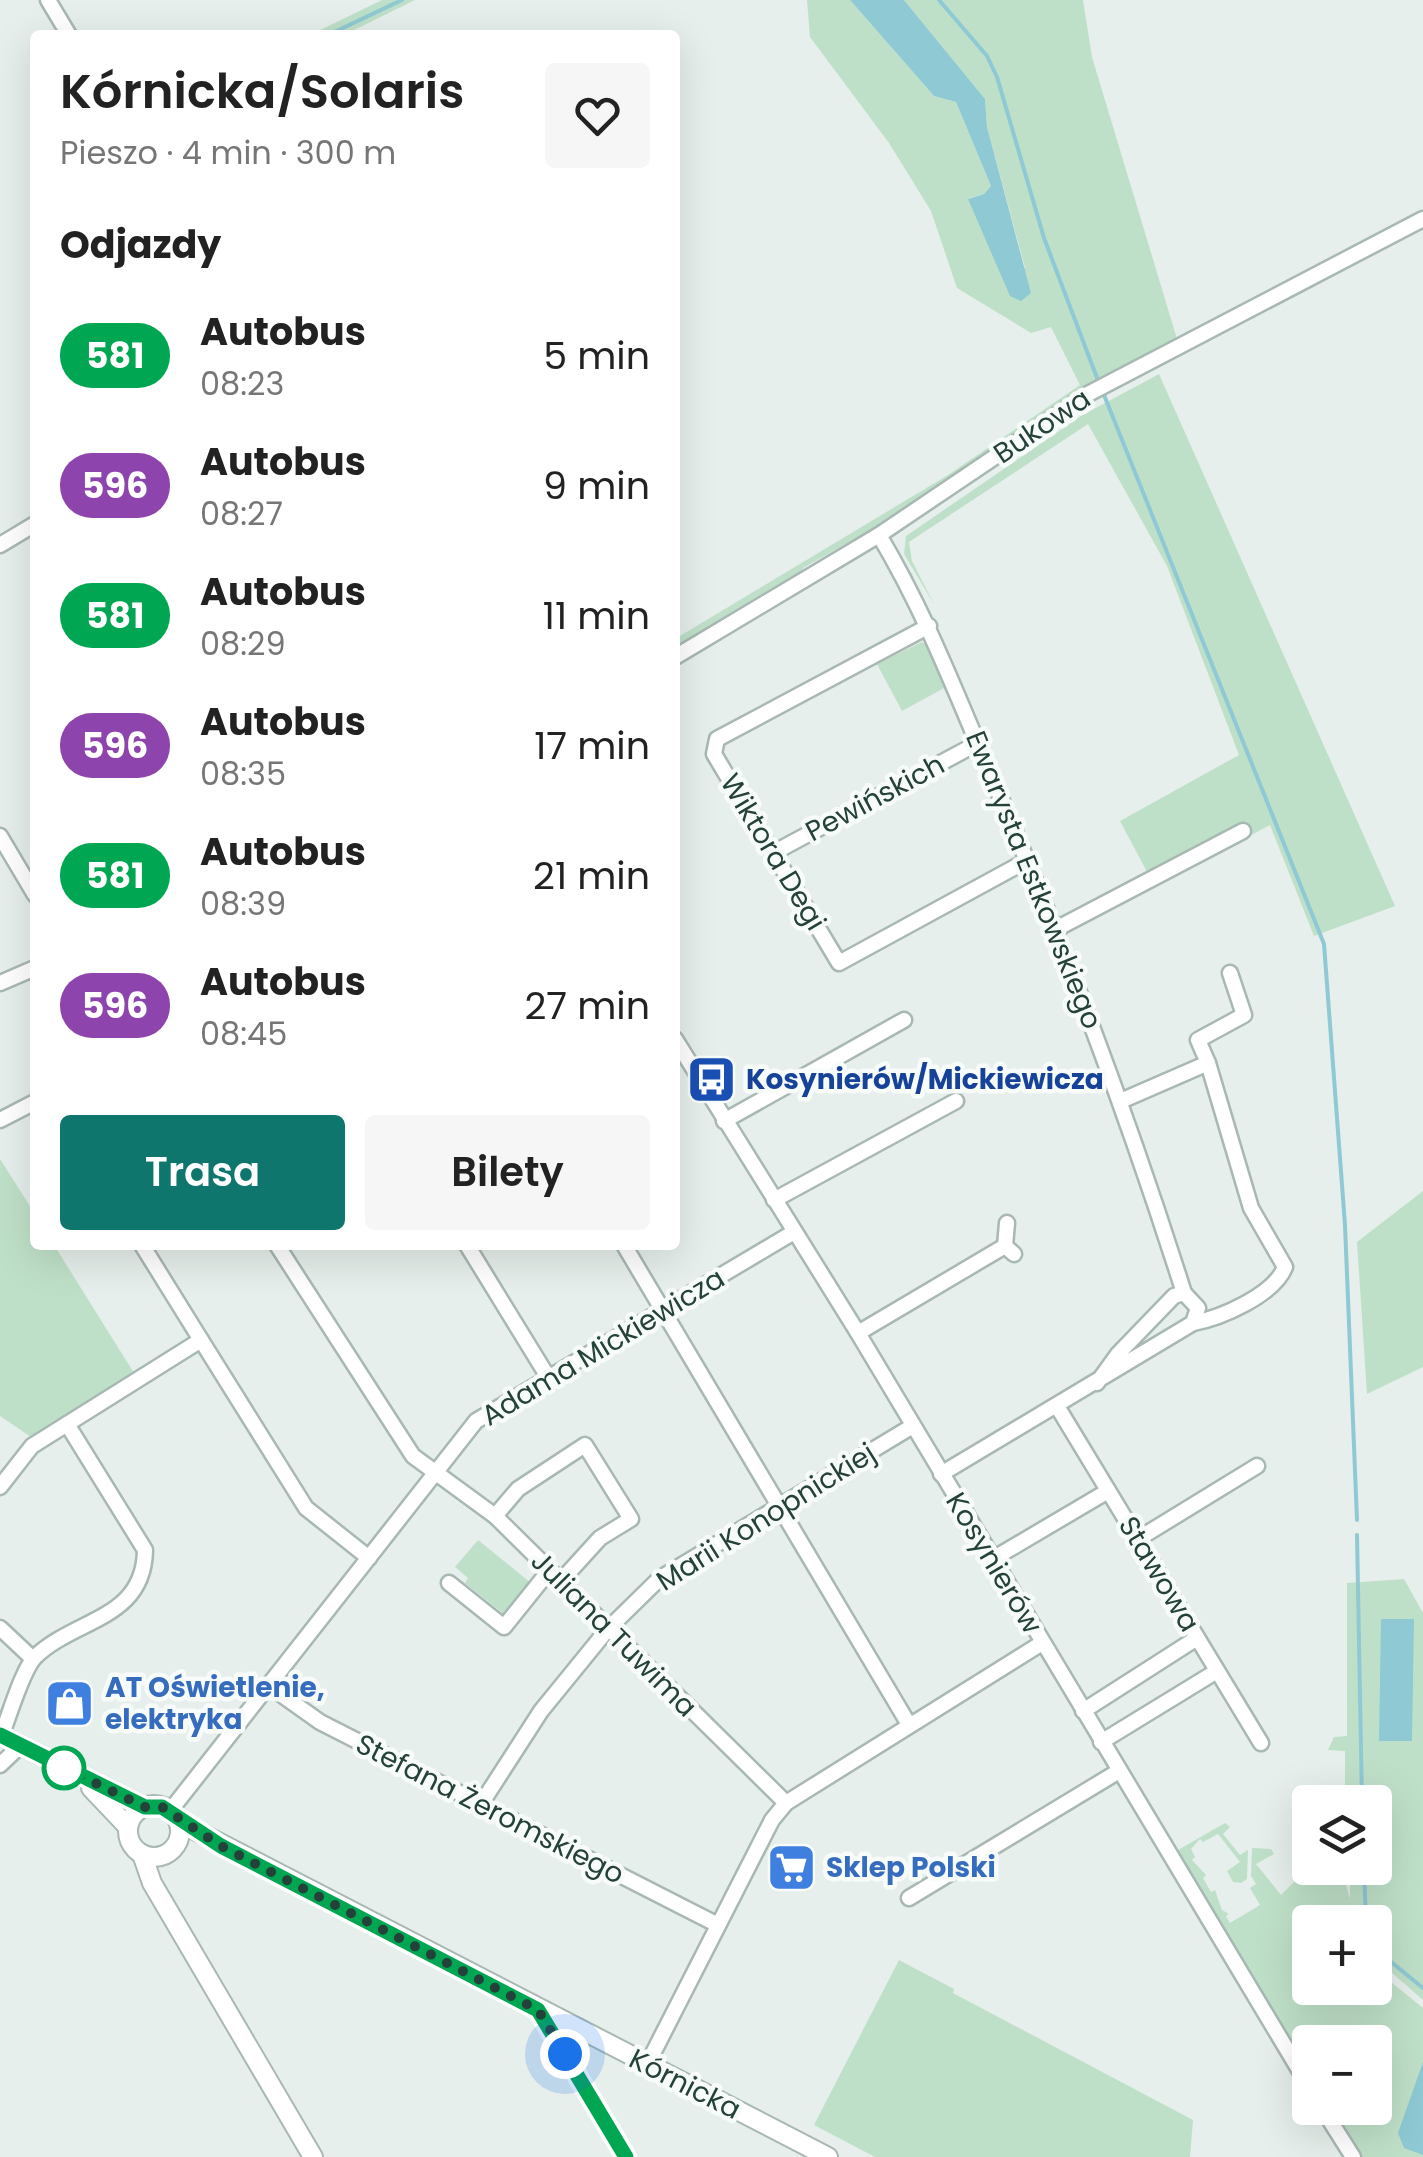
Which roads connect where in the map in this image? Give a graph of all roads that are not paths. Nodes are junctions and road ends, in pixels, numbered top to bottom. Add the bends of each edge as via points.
1 (48, 0) edge
2 (66, 30) edge
3 (1423, 219) edge
4 (30, 527) edge
5 (879, 535) junction
6 (0, 545) edge
7 (929, 626) junction
8 (680, 654) edge
9 (978, 743) junction
10 (1242, 831) dead end
11 (0, 836) edge
12 (773, 852) junction
13 (1028, 860) junction
14 (30, 887) edge
15 (1056, 929) junction
16 (30, 970) edge
17 (1230, 973) dead end
18 (0, 983) edge
19 (904, 1020) dead end
20 (680, 1046) edge
21 (1208, 1063) junction
22 (956, 1100) dead end
23 (1122, 1100) junction
24 (30, 1105) edge
25 (0, 1120) edge
26 (724, 1121) junction
27 (774, 1200) junction
28 (1007, 1222) dead end
29 (794, 1232) junction
30 (145, 1250) edge
31 (280, 1250) edge
32 (470, 1250) edge
33 (627, 1250) edge
34 (1184, 1292) junction
35 (661, 1311) junction
36 (1193, 1323) junction
37 (858, 1333) junction
38 (201, 1340) junction
39 (548, 1378) junction
40 (1096, 1383) junction
41 (1057, 1406) junction
42 (68, 1424) junction
43 (911, 1427) junction
44 (1257, 1466) dead end
45 (436, 1472) junction
46 (940, 1474) junction
47 (0, 1487) edge
48 (1108, 1490) junction
49 (777, 1508) junction
50 (495, 1516) junction
51 (1138, 1539) junction
52 (369, 1558) junction
53 (992, 1560) junction
54 (554, 1576) junction
55 (448, 1584) dead end
56 (0, 1628) edge
57 (607, 1630) junction
58 (1197, 1638) junction
59 (1042, 1644) junction
60 (33, 1658) junction
61 (1217, 1671) junction
62 (268, 1685) junction
63 (1083, 1711) junction
64 (908, 1723) junction
65 (0, 1736) edge
66 (1101, 1742) junction
67 (1261, 1743) dead end
68 (20, 1746) junction
69 (0, 1764) edge
70 (1118, 1771) junction
71 (80, 1777) junction
72 (786, 1803) junction
73 (481, 1804) junction
74 (145, 1807) junction
75 (174, 1816) junction
76 (128, 1827) junction
77 (176, 1844) junction
78 (221, 1846) junction
79 (151, 1855) junction
80 (909, 1898) dead end
81 (718, 1925) junction
82 (538, 2010) junction
83 (576, 2029) junction
84 (565, 2054) junction
85 (1292, 2058) edge
86 (647, 2065) junction
87 (1333, 2125) edge
88 (314, 2157) edge
89 (626, 2157) edge
90 (828, 2157) edge
91 (1354, 2157) edge

1 - 2 street
3 - 5 street, Bukowa via 1088,394
4 - 6 street
5 - 7 street, Ewarysta Estkowskiego
5 - 8 street, Bukowa
7 - 9 street, Ewarysta Estkowskiego
7 - 12 street, Wiktora Degi via 717,739 714,754
9 - 12 street, Pewińskich
9 - 13 street, Ewarysta Estkowskiego
10 - 15 street
11 - 14 street
12 - 13 street, Wiktora Degi via 839,963
13 - 15 street, Ewarysta Estkowskiego
15 - 23 street, Ewarysta Estkowskiego
16 - 18 street
17 - 21 street via 1244,1016 1198,1040
19 - 26 street
20 - 26 street, Kosynierów
21 - 23 street
21 - 36 street via 1251,1208 1285,1268 1280,1281 1213,1319
22 - 27 street
23 - 34 street, Ewarysta Estkowskiego
24 - 25 street
26 - 27 street, Kosynierów
27 - 29 street, Kosynierów
28 - 37 street via 1010,1250
29 - 35 street, Adama Mickiewicza
29 - 37 street, Kosynierów
30 - 38 street
31 - 45 street, Juliana Tuwima via 414,1456
32 - 39 street
33 - 35 street
34 - 36 street, Ewarysta Estkowskiego via 1198,1308
34 - 40 street via 1157,1312
35 - 39 street, Adama Mickiewicza
35 - 49 street
36 - 40 street
37 - 43 street, Kosynierów
38 - 42 street
38 - 52 street via 306,1508
39 - 45 street, Adama Mickiewicza via 476,1422
40 - 41 street
41 - 46 street
41 - 48 street, Stawowa
42 - 47 street via 20,1455
42 - 60 street via 145,1550 145,1570 125,1601
43 - 46 street, Kosynierów
43 - 49 street, Marii Konopnickiej
44 - 51 street
45 - 50 street, Juliana Tuwima
45 - 52 street, Adama Mickiewicza
46 - 53 street, Kosynierów
48 - 51 street, Stawowa
48 - 53 street
49 - 57 street, Marii Konopnickiej via 659,1579
49 - 64 street
50 - 54 street, Juliana Tuwima
50 - 54 street via 518,1490 585,1445 631,1519
51 - 58 street, Stawowa
52 - 62 street, Adama Mickiewicza
53 - 59 street, Kosynierów
54 - 55 street via 504,1627
54 - 57 street, Juliana Tuwima
56 - 60 street
57 - 72 street, Juliana Tuwima
57 - 73 street, Marii Konopnickiej via 541,1712
58 - 61 street, Stawowa
58 - 63 street
59 - 63 street, Kosynierów
59 - 64 street
60 - 65 street
61 - 66 street
61 - 67 street, Stawowa
62 - 73 street, Stefana Żeromskiego via 320,1722
62 - 75 street, Adama Mickiewicza
63 - 66 street, Kosynierów
64 - 72 street
65 - 68 street
66 - 70 street, Kosynierów
68 - 69 street
68 - 71 street
70 - 80 street
70 - 85 street, Kosynierów
71 - 74 street
71 - 76 street
72 - 81 street
73 - 81 street, Stefana Żeromskiego
74 - 75 street
74 - 76 street
75 - 77 street
75 - 78 street, Kórnicka
76 - 79 street via 130,1842
77 - 78 street, Kórnicka
77 - 79 street
78 - 82 street, Kórnicka
79 - 88 street via 163,1900
81 - 86 street
82 - 83 street, Kórnicka
82 - 84 street
83 - 84 street
83 - 86 street, Kórnicka
84 - 89 street
86 - 90 street, Kórnicka
87 - 91 street

